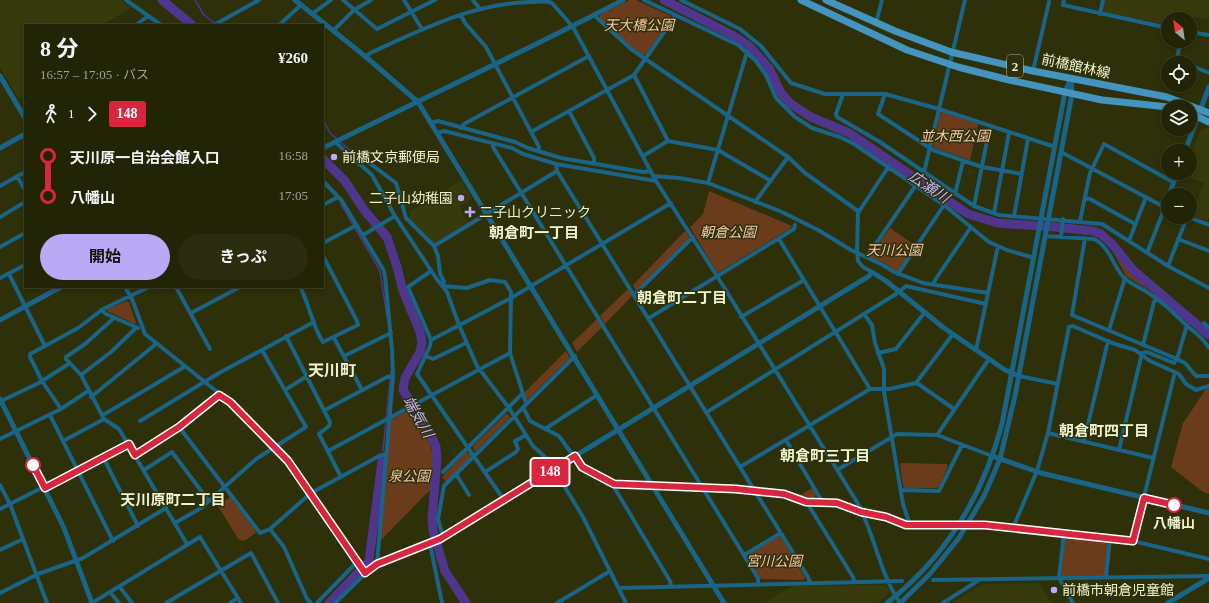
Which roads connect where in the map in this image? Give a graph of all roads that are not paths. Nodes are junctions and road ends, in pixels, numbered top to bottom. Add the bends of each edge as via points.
1 (126, 0) edge
2 (259, 0) edge
3 (295, 0) edge
4 (331, 0) edge
5 (343, 0) edge
6 (371, 0) edge
7 (404, 0) edge
8 (435, 0) edge
9 (473, 0) edge
10 (623, 0) edge
11 (644, 0) edge
12 (681, 0) edge
13 (801, 0) edge
14 (826, 0) edge
15 (882, 0) edge
16 (965, 0) edge
17 (1064, 0) edge
18 (1103, 0) edge
19 (1049, 2) dead end
20 (301, 5) junction
21 (480, 9) junction
22 (354, 10) junction
23 (412, 12) junction
24 (312, 14) junction
25 (1100, 14) junction
26 (461, 15) junction
27 (594, 15) junction
28 (676, 15) junction
29 (148, 16) junction
30 (876, 23) junction
31 (137, 24) edge
32 (160, 24) edge
33 (216, 24) edge
34 (280, 24) edge
35 (573, 27) junction
36 (1161, 27) edge
37 (422, 29) junction
38 (333, 31) junction
39 (1197, 33) edge
40 (1209, 35) edge
41 (747, 52) junction
42 (952, 52) junction
43 (589, 56) junction
44 (366, 57) junction
45 (645, 60) junction
46 (495, 64) junction
47 (949, 64) junction
48 (1197, 68) edge
49 (1033, 70) junction
50 (1209, 72) edge
51 (634, 75) junction
52 (0, 76) edge
53 (1071, 78) junction
54 (607, 90) junction
55 (1208, 90) edge
56 (1069, 93) junction
57 (843, 94) junction
58 (885, 94) junction
59 (512, 98) junction
60 (417, 101) junction
61 (1161, 106) edge
62 (939, 109) junction
63 (568, 111) junction
64 (1200, 113) junction
65 (1209, 113) edge
66 (727, 114) junction
67 (24, 116) edge
68 (1209, 122) edge
69 (431, 123) junction
70 (990, 126) junction
71 (461, 128) junction
72 (531, 132) junction
73 (437, 133) junction
74 (1010, 133) junction
75 (24, 135) edge
76 (1028, 139) junction
77 (668, 141) junction
78 (335, 142) junction
79 (493, 144) junction
80 (1188, 144) edge
81 (1054, 147) junction
82 (0, 148) edge
83 (324, 148) edge
84 (930, 149) junction
85 (538, 150) junction
86 (718, 150) junction
87 (1061, 152) junction
88 (642, 156) junction
89 (788, 157) junction
90 (963, 160) junction
91 (594, 163) junction
92 (359, 164) junction
93 (556, 164) junction
94 (889, 166) junction
95 (982, 167) junction
96 (1092, 168) junction
97 (651, 171) junction
98 (1002, 171) junction
99 (24, 172) edge
100 (557, 172) junction
101 (924, 172) junction
102 (1022, 174) junction
103 (17, 176) junction
104 (653, 176) junction
105 (324, 181) edge
106 (656, 181) junction
107 (771, 181) junction
108 (1173, 182) joint
109 (708, 183) junction
110 (916, 185) junction
111 (0, 186) edge
112 (24, 188) edge
113 (1171, 188) edge
114 (521, 193) junction
115 (955, 194) junction
116 (338, 196) junction
117 (1146, 197) junction
118 (1085, 198) junction
119 (756, 202) junction
120 (24, 203) edge
121 (671, 203) junction
122 (324, 205) edge
123 (944, 205) junction
124 (1161, 205) edge
125 (974, 206) junction
126 (858, 211) junction
127 (994, 213) junction
128 (486, 214) junction
129 (395, 216) junction
130 (1014, 216) junction
131 (0, 217) edge
132 (1041, 220) junction
133 (1048, 220) junction
134 (1161, 220) edge
135 (1062, 221) junction
136 (1080, 221) junction
137 (1197, 221) edge
138 (1135, 224) junction
139 (1184, 224) edge
140 (1209, 225) edge
141 (357, 226) junction
142 (795, 226) dead end
143 (971, 227) junction
144 (24, 234) edge
145 (1046, 234) junction
146 (363, 235) junction
147 (1061, 235) junction
148 (693, 237) junction
149 (780, 238) junction
150 (1085, 238) junction
151 (1178, 239) junction
152 (1129, 240) junction
153 (324, 242) edge
154 (602, 243) junction
155 (434, 246) junction
156 (998, 246) junction
157 (0, 247) edge
158 (857, 251) junction
159 (1209, 251) edge
160 (1147, 253) junction
161 (867, 257) junction
162 (324, 258) edge
163 (1034, 258) junction
164 (566, 265) junction
165 (24, 266) edge
166 (1168, 266) junction
167 (431, 270) junction
168 (872, 272) junction
169 (8, 274) junction
170 (898, 274) junction
171 (717, 276) junction
172 (442, 277) junction
173 (0, 278) edge
174 (1125, 278) junction
175 (437, 280) junction
176 (804, 280) junction
177 (934, 284) junction
178 (442, 286) junction
179 (531, 286) junction
180 (59, 288) edge
181 (126, 288) edge
182 (147, 288) edge
183 (177, 288) edge
184 (238, 288) edge
185 (301, 288) edge
186 (1209, 288) edge
187 (900, 292) junction
188 (988, 293) junction
189 (634, 295) junction
190 (131, 297) junction
191 (511, 298) junction
192 (1157, 299) junction
193 (986, 304) junction
194 (25, 306) junction
195 (820, 306) junction
196 (101, 310) junction
197 (924, 312) junction
198 (191, 314) junction
199 (864, 314) junction
200 (741, 317) junction
201 (114, 318) junction
202 (649, 318) junction
203 (0, 320) edge
204 (314, 322) junction
205 (1204, 323) dead end
206 (459, 325) junction
207 (1187, 325) junction
208 (141, 327) junction
209 (136, 328) junction
210 (1209, 328) edge
211 (1109, 330) junction
212 (835, 332) junction
213 (391, 333) junction
214 (953, 334) junction
215 (286, 336) junction
216 (334, 338) junction
217 (431, 340) junction
218 (1108, 341) junction
219 (466, 343) junction
220 (156, 344) junction
221 (759, 345) junction
222 (1143, 345) junction
223 (45, 346) junction
224 (1209, 348) edge
225 (210, 349) dead end
226 (262, 350) junction
227 (976, 350) junction
228 (510, 353) junction
229 (878, 354) junction
230 (1141, 355) junction
231 (344, 356) junction
232 (426, 356) junction
233 (575, 356) junction
234 (989, 359) junction
235 (1177, 359) junction
236 (70, 364) junction
237 (184, 367) junction
238 (480, 370) junction
239 (774, 370) junction
240 (1175, 372) junction
241 (1012, 373) junction
242 (81, 375) junction
243 (307, 376) junction
244 (393, 376) junction
245 (1019, 376) junction
246 (1209, 376) edge
247 (42, 381) junction
248 (204, 382) junction
249 (917, 383) junction
250 (1058, 384) junction
251 (690, 386) junction
252 (1209, 386) edge
253 (870, 389) junction
254 (884, 389) junction
255 (285, 390) junction
256 (362, 390) junction
257 (88, 391) junction
258 (522, 394) junction
259 (219, 395) junction
260 (597, 395) junction
261 (432, 396) junction
262 (91, 397) junction
263 (1, 400) edge
264 (526, 403) junction
265 (509, 408) junction
266 (523, 408) junction
267 (654, 408) junction
268 (61, 409) junction
269 (954, 409) junction
270 (325, 410) junction
271 (707, 412) junction
272 (50, 415) junction
273 (514, 416) junction
274 (103, 417) junction
275 (389, 418) junction
276 (140, 420) dead end
277 (809, 426) junction
278 (179, 427) junction
279 (545, 429) junction
280 (619, 430) junction
281 (16, 431) junction
282 (1048, 433) junction
283 (526, 435) junction
284 (936, 435) junction
285 (892, 436) junction
286 (0, 439) edge
287 (786, 440) junction
288 (63, 441) junction
289 (1084, 442) junction
290 (129, 444) junction
291 (962, 445) junction
292 (273, 446) junction
293 (468, 447) junction
294 (1119, 450) junction
295 (328, 451) junction
296 (135, 455) junction
297 (385, 455) junction
298 (474, 456) junction
299 (575, 456) junction
300 (992, 456) junction
301 (103, 457) junction
302 (1153, 458) junction
303 (1000, 459) junction
304 (740, 467) junction
305 (554, 469) junction
306 (77, 470) junction
307 (144, 470) junction
308 (837, 470) junction
309 (1037, 471) junction
310 (443, 472) dead end
311 (485, 472) junction
312 (456, 474) junction
313 (341, 477) junction
314 (614, 484) junction
315 (0, 485) edge
316 (653, 485) junction
317 (225, 487) junction
318 (45, 488) junction
319 (703, 488) junction
320 (901, 490) junction
321 (755, 491) junction
322 (311, 493) junction
323 (469, 495) dead end
324 (1144, 498) junction
325 (208, 500) junction
326 (504, 500) junction
327 (809, 502) junction
328 (821, 502) junction
329 (10, 504) junction
330 (166, 508) junction
331 (0, 509) edge
332 (861, 512) junction
333 (1209, 513) edge
334 (175, 523) junction
335 (969, 524) junction
336 (910, 525) junction
337 (959, 525) junction
338 (138, 526) junction
339 (1013, 528) junction
340 (270, 529) junction
341 (781, 533) junction
342 (1064, 534) junction
343 (443, 537) junction
344 (23, 539) junction
345 (1110, 539) junction
346 (113, 541) junction
347 (1133, 541) junction
348 (431, 543) junction
349 (187, 544) junction
350 (0, 550) edge
351 (744, 556) junction
352 (1209, 559) edge
353 (77, 561) junction
354 (357, 562) junction
355 (377, 564) junction
356 (222, 570) junction
357 (362, 570) junction
358 (610, 571) junction
359 (38, 574) junction
360 (1106, 577) junction
361 (1209, 577) edge
362 (1059, 578) junction
363 (932, 580) dead end
364 (979, 580) junction
365 (854, 581) junction
366 (902, 581) dead end
367 (810, 582) junction
368 (887, 582) junction
369 (758, 583) junction
370 (713, 585) junction
371 (119, 586) junction
372 (671, 586) junction
373 (619, 588) junction
374 (110, 592) junction
375 (0, 593) edge
376 (896, 596) junction
377 (238, 598) junction
378 (48, 603) edge
379 (92, 603) edge
380 (119, 603) edge
381 (132, 603) edge
382 (166, 603) edge
383 (230, 603) edge
384 (241, 603) edge
385 (278, 603) edge
386 (311, 603) edge
387 (317, 603) edge
388 (335, 603) edge
389 (442, 603) edge
390 (557, 603) edge
391 (626, 603) edge
392 (724, 603) edge
393 (887, 603) edge
394 (900, 603) edge
395 (942, 603) edge
396 (1073, 603) edge
397 (1168, 603) edge

1 - 29 street
2 - 33 street
3 - 20 street
4 - 24 street
5 - 22 street
6 - 22 street
7 - 23 street
8 - 23 street
9 - 21 street
10 - 27 street
11 - 28 street
12 - 57 street via 740,29 761,46 791,83 822,94
13 - 47 main road, 前橋館林線 / 2 via 875,36
14 - 30 main road, 前橋館林線 / 2
15 - 30 street
16 - 42 street
17 - 25 street via 1063,5
18 - 25 street
19 - 49 street
20 - 24 street
20 - 34 street
21 - 26 street
21 - 35 street via 507,3 549,2
22 - 23 street via 377,29
22 - 38 street
23 - 37 street
24 - 38 street
25 - 36 street
26 - 37 street
26 - 46 street
27 - 35 street
27 - 45 street
28 - 41 street via 733,42
28 - 45 street
29 - 31 street
29 - 32 street
30 - 42 main road, 前橋館林線 / 2
35 - 43 street
35 - 46 street
37 - 44 street
38 - 44 street
39 - 40 street
41 - 66 street
41 - 94 street via 760,66 779,102 795,118 812,128 850,141
42 - 47 street
42 - 49 main road, 前橋館林線 / 2
43 - 54 street
43 - 59 street
44 - 60 street
45 - 51 street
45 - 66 street
46 - 59 street
46 - 60 street
47 - 56 main road, 前橋館林線 / 2
47 - 62 street
48 - 50 street
49 - 53 main road, 前橋館林線 / 2
51 - 54 street
51 - 77 street
52 - 67 street
53 - 56 street
53 - 64 main road, 前橋館林線 / 2 via 1167,97
54 - 63 street
54 - 88 street
55 - 64 street
56 - 61 main road, 前橋館林線 / 2 via 1102,100
56 - 81 street
56 - 87 street
57 - 58 street
57 - 101 street via 837,117 860,129
58 - 62 street
58 - 84 street via 878,114
59 - 71 street
59 - 72 street
60 - 69 street
60 - 78 street
62 - 70 street
62 - 84 street
63 - 72 street
63 - 91 street via 594,158
64 - 65 main road, 前橋館林線 / 2
64 - 68 main road, 前橋館林線 / 2
64 - 80 street
66 - 86 street
66 - 89 street
69 - 71 street via 438,121
69 - 73 street
70 - 74 street
70 - 95 street
71 - 85 street
72 - 85 street via 539,146
73 - 79 street via 444,131
73 - 128 street
74 - 76 street
74 - 98 street
75 - 82 street
76 - 81 street
76 - 102 street
77 - 86 street
77 - 88 street
78 - 83 street
78 - 92 street
79 - 93 street
79 - 114 street
81 - 132 street
84 - 90 street
84 - 101 street
85 - 91 street via 561,158
86 - 107 street
86 - 109 street
87 - 96 street
87 - 133 street
88 - 97 street
89 - 107 street
89 - 126 street via 805,173
90 - 95 street
90 - 115 street
91 - 97 street via 643,172
92 - 129 street via 372,175
92 - 155 street via 364,159 395,181 407,220
93 - 100 street
93 - 106 street
94 - 110 street
94 - 126 street
95 - 98 street
95 - 125 street
96 - 108 street via 1102,145 1105,144
96 - 117 street
96 - 118 street
97 - 104 street
98 - 102 street
98 - 127 street
99 - 103 street
100 - 114 street
100 - 154 street
101 - 115 street
102 - 130 street
103 - 111 street
103 - 112 street
104 - 106 street
104 - 109 street
105 - 116 street
106 - 121 street
107 - 119 street
108 - 113 street
109 - 119 street
110 - 123 street
110 - 161 street
114 - 128 street
114 - 164 street
115 - 125 street
116 - 122 street
116 - 141 street
117 - 124 street
117 - 138 street
118 - 136 street
118 - 138 street
119 - 158 street via 790,215
120 - 131 street
121 - 148 street
121 - 154 street
123 - 143 street
123 - 170 street
125 - 127 street
126 - 158 street
127 - 130 street
128 - 155 street
128 - 179 street
129 - 146 street
129 - 167 street
130 - 132 street
132 - 133 street
132 - 163 street
133 - 135 street
133 - 145 street
134 - 160 street
135 - 136 street
135 - 147 street
136 - 152 street via 1102,224
137 - 140 street
138 - 152 street
139 - 151 street
141 - 146 street
141 - 153 street
142 - 149 street
143 - 156 street
143 - 177 street
144 - 157 street
145 - 147 street
145 - 245 street
146 - 213 street via 384,273
147 - 150 street
148 - 171 street
148 - 189 street
149 - 171 street
149 - 176 street
150 - 174 street via 1094,239 1102,244
150 - 211 street via 1071,314
151 - 159 street
151 - 166 street
152 - 160 street
154 - 164 street
154 - 189 street
155 - 172 street via 438,253
156 - 163 street
156 - 188 street
158 - 161 street
158 - 168 street via 860,264
160 - 166 street
161 - 170 street
162 - 216 street via 358,324
163 - 241 street
164 - 179 street
164 - 267 street
165 - 169 street
166 - 186 street
167 - 175 street
167 - 217 street via 408,287
168 - 187 street
168 - 195 street
169 - 173 street
169 - 194 street
170 - 177 street via 922,283
171 - 200 street
171 - 202 street
172 - 175 street via 441,280
172 - 178 street
174 - 192 street
174 - 211 street via 1122,280
175 - 178 street
176 - 195 street
176 - 200 street
177 - 188 street
178 - 191 street via 467,288 490,280 504,281 510,288
178 - 206 street via 448,293
179 - 191 street
179 - 233 street
180 - 194 street
181 - 190 street
182 - 190 street
183 - 198 street
184 - 198 street
185 - 204 street via 308,301
187 - 193 street via 908,285
187 - 197 street
187 - 199 street
188 - 193 street
189 - 202 street
190 - 196 street
190 - 208 street
191 - 206 street
191 - 228 street
192 - 207 street
192 - 222 street
193 - 227 street
194 - 203 street
194 - 223 street
195 - 212 street
195 - 221 street
196 - 201 street
196 - 223 street via 78,328
197 - 214 street
197 - 229 street via 896,349
198 - 225 street
199 - 212 street
199 - 229 street via 872,325
200 - 221 street
201 - 209 street
201 - 236 street via 66,357
202 - 251 street
204 - 215 street
204 - 216 street via 324,342
205 - 210 street
206 - 217 street
206 - 219 street
207 - 224 street via 1203,338
207 - 235 street
208 - 209 street
208 - 220 street via 144,334
209 - 242 street via 111,352
211 - 222 street
212 - 239 street
212 - 253 street
213 - 231 street
213 - 244 street
214 - 227 street
214 - 249 street
215 - 226 street
215 - 243 street
216 - 231 street
217 - 232 street
218 - 230 street
218 - 250 street via 1073,326 1069,327
218 - 289 street
219 - 232 street via 433,359
219 - 238 street
220 - 237 street
220 - 262 street
221 - 239 street
221 - 251 street
222 - 235 street
223 - 247 street via 30,355
226 - 248 street
226 - 255 street
227 - 234 street
228 - 238 street
228 - 258 street
229 - 254 street via 884,369
230 - 235 street via 1147,352 1172,363
230 - 240 street
230 - 294 street
231 - 256 street
232 - 261 street via 417,374
233 - 260 street
233 - 264 street
234 - 241 street
234 - 269 street
235 - 246 street via 1185,363 1196,376
236 - 242 street
236 - 247 street
237 - 248 street
237 - 274 street
238 - 261 street
238 - 265 street
239 - 271 street
239 - 277 street
240 - 252 street via 1196,390
240 - 302 street
241 - 245 street
241 - 300 street via 1002,424
242 - 257 street
243 - 255 street
243 - 270 street
244 - 256 street
244 - 275 street
245 - 250 street
245 - 303 street
247 - 263 street
247 - 268 street
248 - 259 street
248 - 276 street
249 - 254 street
249 - 269 street
250 - 282 street
251 - 267 street
251 - 271 street
253 - 254 street
253 - 277 street
254 - 285 street
255 - 292 street via 306,427
256 - 270 street
257 - 262 street
257 - 268 street
258 - 264 street
258 - 265 street
259 - 278 street
259 - 292 street via 230,402
260 - 279 street
260 - 280 street
261 - 275 street
261 - 293 street
262 - 274 street
263 - 281 street
264 - 266 street
265 - 273 street
265 - 293 street
266 - 273 street
266 - 279 street via 530,421
267 - 280 street
267 - 319 street
268 - 272 street
269 - 284 street
270 - 295 street via 331,424 318,434
271 - 304 street
272 - 281 street
272 - 288 street
273 - 283 street
273 - 298 street
274 - 288 street
274 - 290 street via 118,427
275 - 295 street
275 - 297 street
277 - 287 street
277 - 308 street
278 - 296 street
278 - 317 street
279 - 299 street via 559,436
280 - 299 street
280 - 316 street
281 - 286 street
281 - 318 street
282 - 289 street
282 - 309 street
283 - 305 street
283 - 311 street via 515,442 518,448 516,452
284 - 285 street
284 - 291 street
285 - 308 street
285 - 320 street
287 - 304 street
287 - 328 street
288 - 306 street
289 - 294 street
290 - 296 street
290 - 301 street
291 - 300 street
291 - 320 street via 939,490
292 - 317 street
292 - 322 street via 288,461
293 - 298 street
293 - 310 street
294 - 302 street
295 - 313 street
296 - 307 street
297 - 313 street
297 - 355 street
298 - 311 street
298 - 312 street
299 - 305 street
299 - 314 street via 582,467
300 - 303 street
300 - 337 street
301 - 306 street
301 - 338 street
302 - 324 street
303 - 309 street
303 - 335 street
304 - 321 street
305 - 326 street
305 - 358 street via 583,517
306 - 318 street
306 - 346 street
307 - 325 street via 172,452
307 - 330 street
308 - 332 street
309 - 324 street
309 - 339 street
311 - 326 street
312 - 323 street
312 - 343 street via 443,488 438,519
313 - 322 street
314 - 316 street
314 - 372 street via 670,580
315 - 329 street
316 - 319 street
316 - 370 street
317 - 325 street
317 - 340 street via 260,533
318 - 329 street
318 - 353 street
319 - 321 street
319 - 351 street
320 - 336 street
321 - 327 street via 784,494
321 - 341 street
322 - 340 street
322 - 354 street
324 - 333 street
324 - 347 street
325 - 334 street via 201,508
326 - 343 street
327 - 328 street
327 - 365 street
328 - 332 street via 835,502
329 - 331 street
329 - 344 street
330 - 334 street
330 - 338 street
332 - 336 street
332 - 368 street
334 - 349 street
335 - 337 street
335 - 339 street
335 - 394 street via 939,564
336 - 337 street
337 - 376 street via 935,557
338 - 346 street
339 - 342 street
340 - 386 street via 281,543
341 - 351 street
341 - 367 street
342 - 345 street
342 - 362 street
343 - 348 street
344 - 350 street
344 - 359 street
345 - 347 street
345 - 360 street
346 - 353 street
347 - 352 street
348 - 355 street
348 - 389 street
349 - 356 street via 202,537
349 - 371 street
351 - 369 street via 758,578
353 - 359 street
353 - 379 street
354 - 357 street
354 - 387 street
355 - 357 street
356 - 377 street
356 - 382 street
356 - 385 street via 252,553
357 - 388 street
358 - 373 street
358 - 390 street
359 - 375 street
359 - 378 street
360 - 361 street
360 - 362 street
361 - 397 street
362 - 364 street
362 - 396 street
363 - 364 street
364 - 395 street
365 - 367 street
365 - 368 street
366 - 368 street
367 - 369 street
368 - 376 street
369 - 370 street
370 - 372 street
370 - 392 street
371 - 374 street
371 - 381 street
372 - 373 street
373 - 391 street
374 - 379 street
374 - 380 street
376 - 393 street
376 - 394 street
377 - 383 street
377 - 384 street

